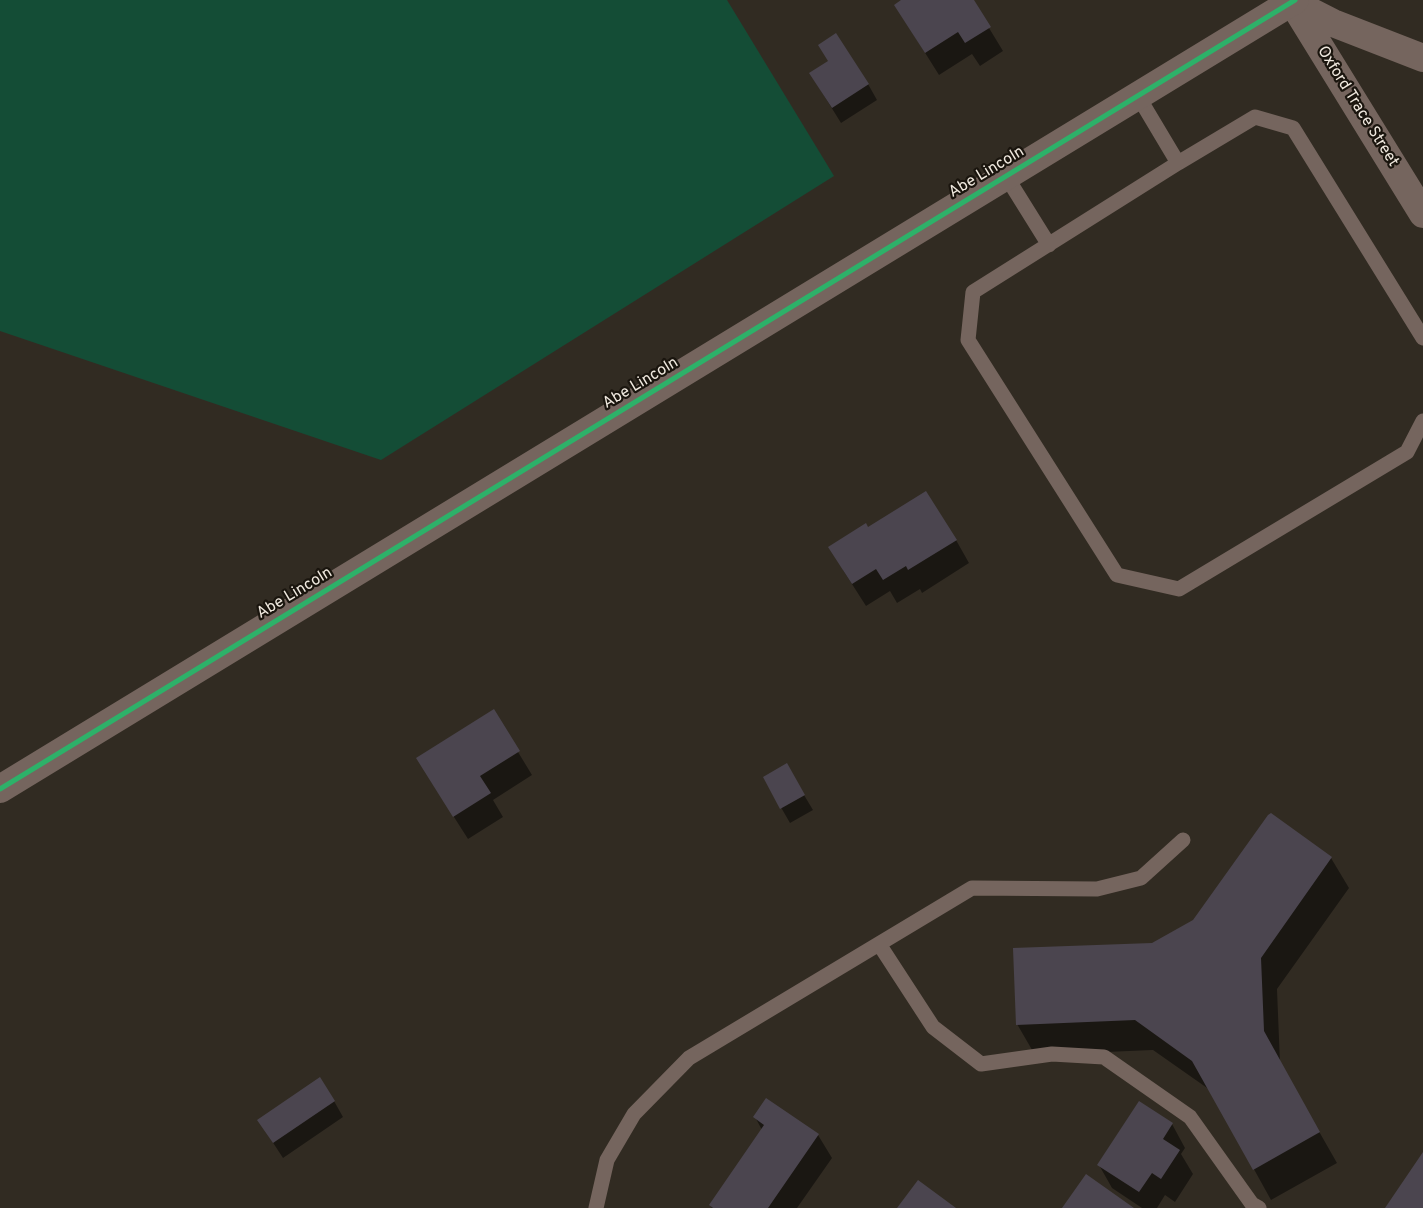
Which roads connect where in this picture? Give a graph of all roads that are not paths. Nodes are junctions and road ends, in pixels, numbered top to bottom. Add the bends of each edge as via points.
1 (1293, 1) edge
2 (1423, 58) edge
3 (1138, 96) junction
4 (1178, 164) junction
5 (1006, 176) junction
6 (1423, 214) edge
7 (1049, 245) junction
8 (1423, 338) edge
9 (1423, 421) edge
10 (0, 789) edge
11 (1183, 840) dead end
12 (878, 944) junction
13 (596, 1204) edge
14 (611, 1208) edge
15 (1259, 1208) edge

1 - 2 street via 1333,23
1 - 3 street, Abe Lincoln
1 - 6 street, Oxford Trace Street
3 - 4 lane
3 - 5 street, Abe Lincoln
4 - 7 lane
4 - 8 lane via 1255,117 1293,128
5 - 7 lane
5 - 10 street, Abe Lincoln
7 - 9 lane via 972,292 968,340 1117,575 1179,589 1407,452
11 - 12 lane via 1141,878 1097,889 972,888
12 - 13 lane via 689,1058 634,1114 607,1160
12 - 15 lane via 933,1027 981,1064 1052,1054 1104,1057 1190,1117 1252,1204
13 - 14 lane

